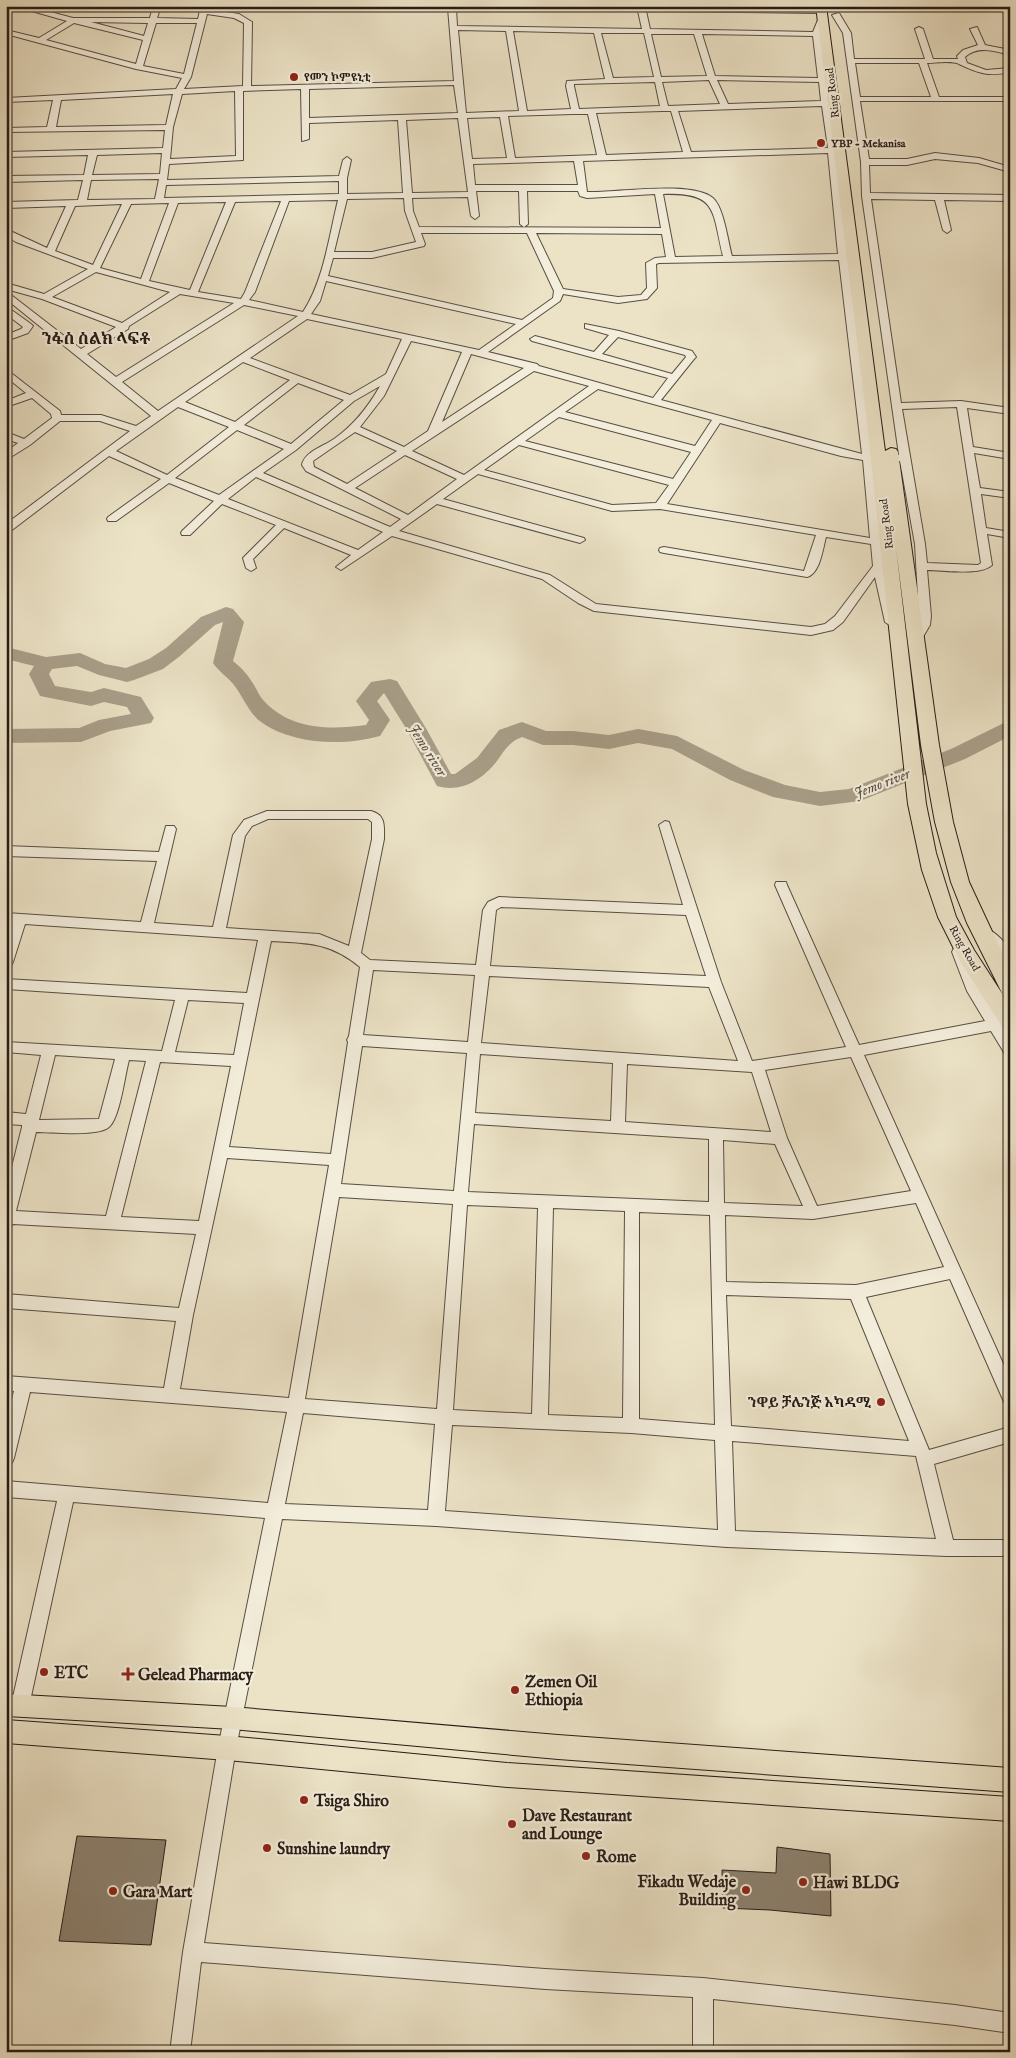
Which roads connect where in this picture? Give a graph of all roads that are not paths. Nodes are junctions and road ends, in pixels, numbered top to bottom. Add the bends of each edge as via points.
1 (18, 6) edge
2 (157, 6) edge
3 (447, 6) edge
4 (452, 6) edge
5 (497, 7) edge
6 (539, 7) edge
7 (582, 7) edge
8 (641, 8) edge
9 (706, 8) edge
10 (723, 8) edge
11 (41, 9) edge
12 (204, 9) edge
13 (827, 11) edge
14 (74, 17) junction
15 (153, 20) junction
16 (201, 21) junction
17 (454, 28) junction
18 (974, 28) dead end
19 (509, 29) junction
20 (919, 29) dead end
21 (597, 31) junction
22 (648, 31) junction
23 (6, 32) edge
24 (697, 32) junction
25 (816, 34) junction
26 (147, 39) junction
27 (40, 42) junction
28 (983, 48) junction
29 (1010, 53) edge
30 (850, 61) junction
31 (926, 61) junction
32 (961, 61) junction
33 (139, 67) junction
34 (1010, 70) edge
35 (994, 73) junction
36 (187, 77) junction
37 (712, 78) junction
38 (659, 80) junction
39 (823, 80) junction
40 (610, 81) junction
41 (997, 82) dead end
42 (458, 83) junction
43 (304, 87) junction
44 (243, 89) junction
45 (1000, 90) dead end
46 (178, 92) junction
47 (56, 98) junction
48 (857, 99) junction
49 (1006, 99) edge
50 (6, 100) edge
51 (936, 100) junction
52 (826, 103) junction
53 (725, 108) junction
54 (670, 110) junction
55 (592, 112) junction
56 (576, 113) junction
57 (522, 114) junction
58 (463, 115) junction
59 (504, 115) junction
60 (402, 117) junction
61 (305, 121) junction
62 (170, 127) junction
63 (51, 129) junction
64 (6, 130) edge
65 (305, 139) dead end
66 (72, 141) junction
67 (167, 150) junction
68 (832, 150) junction
69 (93, 153) junction
70 (688, 154) junction
71 (6, 155) edge
72 (602, 157) junction
73 (578, 158) junction
74 (347, 160) dead end
75 (511, 160) junction
76 (166, 162) junction
77 (468, 162) junction
78 (864, 162) junction
79 (1010, 170) edge
80 (88, 177) junction
81 (6, 178) edge
82 (343, 178) junction
83 (164, 179) junction
84 (280, 179) junction
85 (523, 188) junction
86 (582, 188) junction
87 (473, 191) junction
88 (659, 193) junction
89 (409, 196) junction
90 (866, 196) junction
91 (343, 197) junction
92 (939, 197) junction
93 (1010, 198) edge
94 (282, 199) junction
95 (231, 200) junction
96 (174, 201) junction
97 (128, 202) junction
98 (159, 202) junction
99 (72, 203) junction
100 (82, 203) junction
101 (6, 204) edge
102 (475, 216) dead end
103 (527, 227) junction
104 (417, 230) junction
105 (947, 230) dead end
106 (666, 231) junction
107 (6, 232) edge
108 (50, 252) junction
109 (329, 255) junction
110 (843, 257) junction
111 (671, 260) junction
112 (728, 260) junction
113 (95, 269) junction
114 (323, 278) junction
115 (144, 283) junction
116 (6, 286) edge
117 (178, 291) junction
118 (559, 291) junction
119 (193, 293) junction
120 (6, 294) edge
121 (45, 297) junction
122 (243, 302) junction
123 (6, 309) edge
124 (306, 315) junction
125 (18, 317) junction
126 (6, 322) edge
127 (524, 323) junction
128 (588, 326) dead end
129 (125, 327) junction
130 (616, 333) junction
131 (408, 337) junction
132 (6, 338) edge
133 (536, 339) dead end
134 (468, 350) junction
135 (481, 353) junction
136 (80, 354) junction
137 (596, 356) junction
138 (244, 359) junction
139 (534, 366) junction
140 (6, 372) edge
141 (390, 376) junction
142 (674, 377) junction
143 (297, 379) junction
144 (114, 382) junction
145 (597, 385) junction
146 (33, 394) junction
147 (352, 399) junction
148 (655, 401) junction
149 (178, 403) junction
150 (6, 404) edge
151 (961, 404) junction
152 (897, 406) junction
153 (1010, 411) edge
154 (557, 413) junction
155 (158, 416) junction
156 (57, 418) junction
157 (716, 420) junction
158 (236, 426) junction
159 (354, 428) junction
160 (137, 430) junction
161 (432, 433) junction
162 (6, 435) edge
163 (326, 435) junction
164 (517, 442) junction
165 (26, 443) junction
166 (292, 448) junction
167 (968, 449) junction
168 (697, 450) junction
169 (404, 451) junction
170 (108, 452) junction
171 (1010, 456) edge
172 (6, 457) edge
173 (886, 458) junction
174 (477, 471) junction
175 (255, 473) junction
176 (168, 479) junction
177 (465, 479) junction
178 (675, 483) junction
179 (348, 488) junction
180 (975, 490) junction
181 (1010, 495) edge
182 (222, 500) junction
183 (435, 500) junction
184 (660, 506) junction
185 (112, 519) dead end
186 (408, 519) junction
187 (284, 524) junction
188 (8, 528) dead end
189 (981, 530) junction
190 (391, 532) junction
191 (186, 533) dead end
192 (822, 534) junction
193 (1010, 535) edge
194 (580, 540) dead end
195 (877, 542) junction
196 (664, 550) dead end
197 (359, 554) junction
198 (878, 566) junction
199 (922, 566) junction
200 (341, 567) dead end
201 (251, 568) dead end
202 (898, 636) junction
203 (916, 639) junction
204 (665, 824) dead end
205 (170, 829) dead end
206 (6, 851) edge
207 (164, 857) junction
208 (781, 885) dead end
209 (691, 910) junction
210 (13, 918) edge
211 (977, 923) junction
212 (146, 927) junction
213 (219, 932) junction
214 (265, 936) junction
215 (354, 954) junction
216 (6, 962) edge
217 (1010, 963) edge
218 (366, 965) junction
219 (482, 970) junction
220 (714, 982) junction
221 (6, 984) edge
222 (1010, 991) edge
223 (183, 995) junction
224 (252, 998) junction
225 (1002, 1024) edge
226 (354, 1040) junction
227 (6, 1047) edge
228 (475, 1048) junction
229 (49, 1050) junction
230 (856, 1050) junction
231 (1010, 1050) edge
232 (124, 1054) junction
233 (161, 1056) junction
234 (620, 1059) junction
235 (239, 1061) junction
236 (752, 1066) junction
237 (6, 1118) edge
238 (468, 1118) junction
239 (30, 1123) junction
240 (618, 1129) junction
241 (716, 1134) junction
242 (780, 1138) junction
243 (220, 1152) junction
244 (337, 1160) junction
245 (333, 1190) junction
246 (920, 1196) junction
247 (460, 1198) junction
248 (546, 1201) junction
249 (632, 1205) junction
250 (717, 1210) junction
251 (813, 1213) junction
252 (7, 1219) edge
253 (112, 1222) junction
254 (205, 1228) junction
255 (954, 1272) junction
256 (718, 1288) junction
257 (856, 1292) junction
258 (6, 1301) edge
259 (185, 1315) junction
260 (6, 1382) edge
261 (24, 1384) junction
262 (171, 1396) junction
263 (1010, 1397) edge
264 (296, 1406) junction
265 (444, 1417) junction
266 (540, 1422) junction
267 (631, 1426) junction
268 (723, 1434) junction
269 (1010, 1434) edge
270 (923, 1454) junction
271 (6, 1458) edge
272 (6, 1489) edge
273 (67, 1493) junction
274 (274, 1511) junction
275 (436, 1518) junction
276 (727, 1539) junction
277 (946, 1548) junction
278 (1010, 1548) edge
279 (13, 1705) edge
280 (232, 1718) junction
281 (6, 1731) edge
282 (227, 1748) junction
283 (1010, 1780) edge
284 (1010, 1809) edge
285 (193, 1952) junction
286 (702, 1988) junction
287 (1010, 2023) edge
288 (180, 2052) edge
289 (703, 2052) edge

1 - 11 street
2 - 15 street
3 - 4 street
4 - 5 street
4 - 17 street
5 - 6 street
6 - 7 street
7 - 8 street
8 - 9 street
8 - 22 street
9 - 10 street
10 - 13 street
11 - 14 street
12 - 16 street
12 - 44 street via 248,22
13 - 25 street
13 - 30 street via 847,33
13 - 173 highway, Ring Road via 854,184
14 - 15 street
14 - 26 street
14 - 27 street
15 - 16 street
15 - 26 street
16 - 36 street
17 - 19 street
17 - 42 street
18 - 28 street
19 - 21 street
19 - 57 street
20 - 31 street
21 - 22 street
21 - 40 street
22 - 24 street
22 - 38 street
23 - 27 street
24 - 25 street
24 - 37 street
25 - 39 street
26 - 33 street
27 - 33 street
28 - 29 street
28 - 32 street via 963,53
30 - 31 street
30 - 48 street
31 - 32 street
31 - 51 street
32 - 35 street via 976,70
33 - 36 street
34 - 35 street
35 - 41 street
36 - 46 street
37 - 38 street
37 - 39 street
37 - 53 street
38 - 40 street
38 - 54 street
39 - 52 street
40 - 56 street via 570,83
42 - 43 street
42 - 58 street
43 - 44 street
43 - 61 street
44 - 46 street
44 - 76 street via 240,158
45 - 49 street
46 - 47 street
46 - 62 street
47 - 50 street
47 - 63 street
48 - 51 street
48 - 78 street
49 - 51 street
52 - 53 street
52 - 68 street
53 - 54 street
54 - 55 street
54 - 70 street
55 - 56 street
55 - 72 street
56 - 57 street
57 - 59 street
58 - 59 street
58 - 60 street
58 - 77 street
59 - 75 street
60 - 61 street
60 - 89 street
61 - 65 street
62 - 66 street
62 - 67 street
63 - 64 street
63 - 66 street
66 - 69 street
66 - 71 street
67 - 69 street
67 - 76 street
68 - 70 street
68 - 110 street
69 - 80 street
70 - 72 street
72 - 73 street
73 - 75 street
73 - 86 street
74 - 82 street
75 - 77 street
76 - 83 street
77 - 87 street
78 - 79 street via 908,162 935,156 980,161
78 - 90 street
80 - 81 street
80 - 83 street
80 - 100 street
82 - 84 street
82 - 91 street
83 - 84 street
83 - 98 street
84 - 94 street
85 - 86 street
85 - 87 street
85 - 103 street
86 - 88 street via 584,194 592,196
87 - 89 street
87 - 102 street
88 - 106 street
88 - 112 street via 698,193 710,200
89 - 91 street
89 - 104 street
90 - 92 street
90 - 152 street
91 - 94 street
91 - 109 street
92 - 93 street
92 - 105 street
94 - 95 street
94 - 122 street via 250,292
95 - 96 street
95 - 119 street
96 - 98 street
96 - 115 street
97 - 98 street
97 - 100 street
97 - 113 street
99 - 100 street
99 - 101 street
99 - 108 street
103 - 104 street
103 - 106 street
103 - 118 street
104 - 109 street via 421,242 418,246 372,255
106 - 111 street
107 - 108 street
108 - 113 street
109 - 114 street
110 - 112 street
110 - 173 street
111 - 112 street
111 - 118 street via 651,263 652,288 638,299 618,300
113 - 115 street
113 - 121 street
114 - 124 street
114 - 127 street
115 - 117 street
116 - 121 street
117 - 119 street
117 - 129 street
118 - 127 street via 557,299
119 - 122 street
120 - 136 street
121 - 129 street
122 - 124 street
122 - 144 street
123 - 125 street
124 - 131 street
124 - 138 street
125 - 126 street
125 - 132 street via 28,328
127 - 135 street
128 - 130 street
129 - 136 street
130 - 137 street
130 - 142 street via 689,353 691,357
131 - 134 street
131 - 141 street
133 - 137 street
134 - 135 street
134 - 161 street
135 - 139 street
136 - 144 street
137 - 142 street
138 - 143 street
138 - 149 street
139 - 145 street
139 - 161 street
140 - 146 street
141 - 147 street
141 - 159 street via 381,394
142 - 148 street
143 - 147 street
143 - 158 street
144 - 155 street
145 - 148 street
145 - 154 street
146 - 150 street
146 - 156 street via 56,413
147 - 163 street
148 - 157 street
149 - 155 street
149 - 158 street
151 - 152 street
151 - 153 street
151 - 167 street
152 - 173 street
154 - 164 street
154 - 168 street
155 - 160 street
156 - 160 street via 102,418
156 - 165 street
157 - 168 street
157 - 173 street via 845,454
158 - 166 street
158 - 176 street
159 - 163 street
159 - 169 street
160 - 170 street
161 - 169 street
162 - 165 street
163 - 166 street
163 - 179 street via 307,465
164 - 174 street
164 - 178 street
165 - 172 street
166 - 175 street
167 - 171 street
167 - 180 street
168 - 178 street
169 - 177 street
169 - 179 street
170 - 176 street
170 - 188 street
173 - 195 street
173 - 199 street via 916,514
173 - 202 highway, Ring Road
173 - 203 highway, Ring Road
174 - 177 street
174 - 184 street via 612,508
175 - 182 street
175 - 190 street
176 - 182 street
176 - 185 street
177 - 183 street
178 - 184 street
179 - 186 street
180 - 181 street
180 - 189 street
182 - 187 street
182 - 191 street
183 - 186 street
183 - 194 street
184 - 192 street
186 - 190 street
187 - 197 street
187 - 201 street via 248,558
189 - 193 street
189 - 199 street via 987,565 984,567
190 - 197 street
190 - 198 street via 546,577 594,607 811,631 829,627 839,619
192 - 195 street
192 - 196 street via 807,574
195 - 198 street
197 - 200 street
198 - 202 street via 891,621
199 - 203 street via 924,625
202 - 225 highway, Ring Road via 910,756 926,851 954,932
203 - 211 highway, Ring Road via 930,745 950,851
204 - 209 street
205 - 207 street
206 - 207 street
207 - 212 street
208 - 230 street
209 - 219 street via 499,902 490,910
209 - 220 street
210 - 212 street
210 - 216 street
211 - 217 street
211 - 222 highway, Ring Road
212 - 213 street
213 - 214 street
213 - 215 street via 239,835 248,823 267,815 371,815 378,820 378,839
214 - 215 street via 319,939
214 - 224 street
215 - 218 street
218 - 219 street
218 - 226 street
219 - 220 street
219 - 228 street
220 - 236 street
221 - 223 street
223 - 224 street
223 - 233 street
224 - 235 street
225 - 230 street
225 - 231 street
226 - 228 street
226 - 244 street
227 - 229 street
228 - 234 street
228 - 238 street
229 - 232 street
229 - 239 street
230 - 236 street
230 - 246 street
232 - 233 street
232 - 239 street via 104,1124
233 - 235 street
233 - 253 street
234 - 236 street
234 - 240 street
235 - 243 street
236 - 242 street
237 - 239 street
238 - 240 street
238 - 247 street
239 - 252 street
240 - 241 street
241 - 242 street
241 - 250 street
242 - 251 street
243 - 244 street
243 - 254 street
244 - 245 street
245 - 247 street
245 - 264 street
246 - 251 street
246 - 255 street
247 - 248 street
247 - 265 street
248 - 249 street
248 - 266 street
249 - 250 street
249 - 267 street
250 - 251 street
250 - 256 street
252 - 253 street
253 - 254 street
254 - 259 street
255 - 257 street
255 - 263 street
256 - 257 street
256 - 268 street
257 - 270 street
258 - 259 street
259 - 262 street
260 - 261 street
261 - 262 street
261 - 271 street
262 - 264 street
264 - 265 street
264 - 274 street
265 - 266 street
265 - 275 street
266 - 267 street
267 - 268 street
268 - 270 street
268 - 276 street
269 - 270 street
270 - 277 street
272 - 273 street
273 - 274 street
273 - 279 street
274 - 275 street
274 - 280 street
275 - 276 street
276 - 277 street
277 - 278 street
279 - 280 main road
280 - 282 street
280 - 283 main road via 548,1746
281 - 282 main road
282 - 284 main road via 507,1775
282 - 285 street
285 - 286 street
285 - 288 street
286 - 287 street
286 - 289 street

